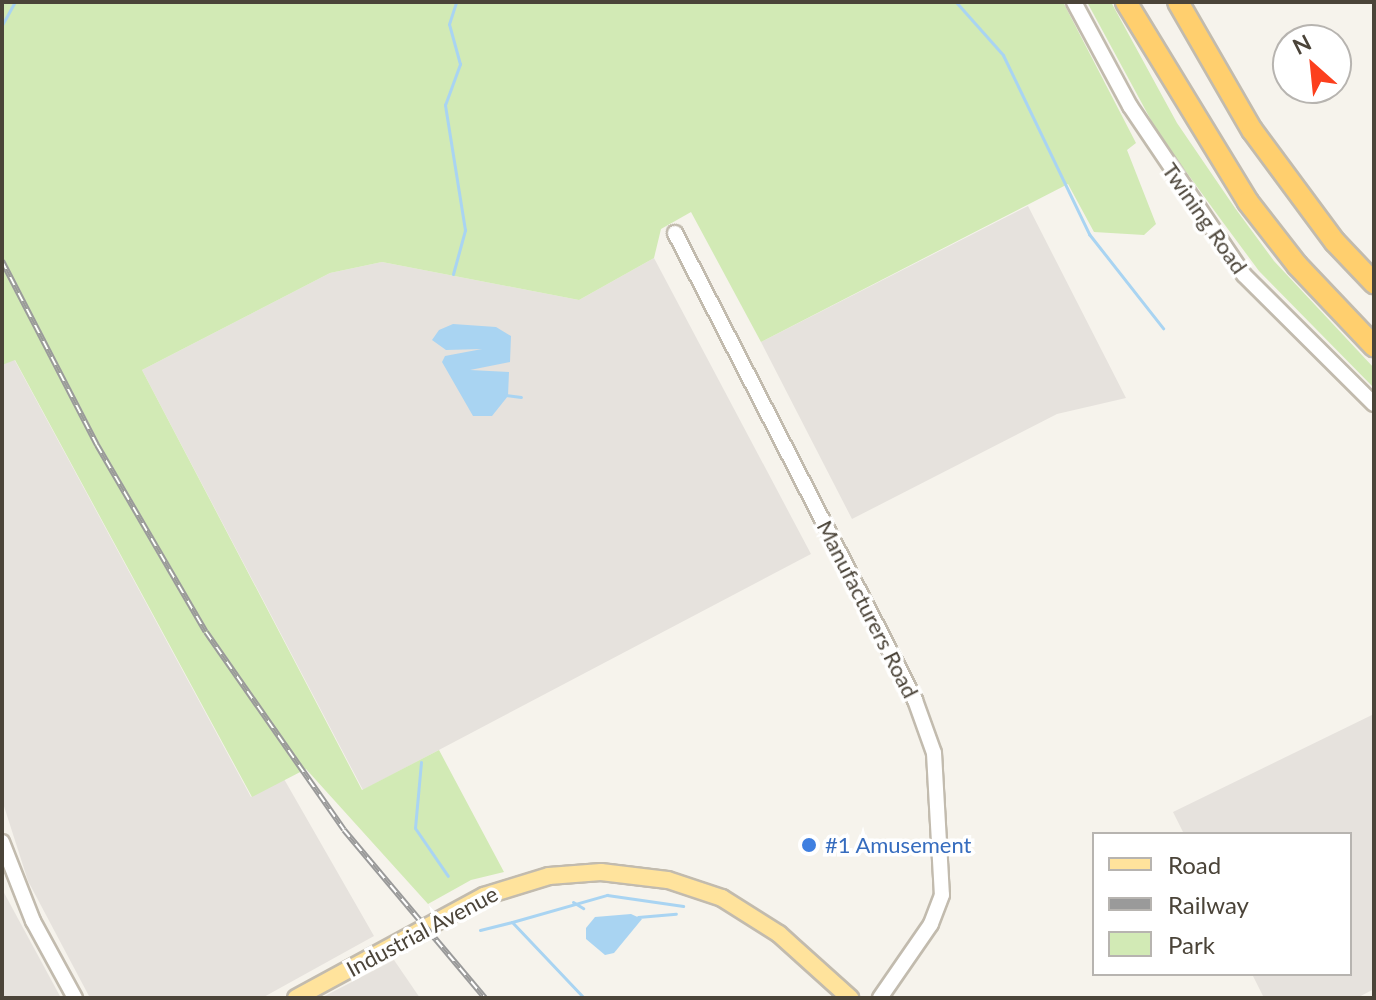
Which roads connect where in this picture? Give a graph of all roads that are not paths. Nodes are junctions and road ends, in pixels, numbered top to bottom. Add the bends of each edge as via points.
1 (1074, 2) edge
2 (1126, 2) edge
3 (1178, 2) edge
4 (675, 233) dead end
5 (1374, 283) edge
6 (1374, 346) edge
7 (1374, 404) edge
8 (2, 842) edge
9 (75, 998) edge
10 (296, 998) edge
11 (850, 998) edge
12 (880, 998) edge

1 - 7 street, Twining Road via 1130,106 1244,275
2 - 6 highway via 1248,202 1297,265
3 - 5 highway via 1252,130 1335,242
4 - 12 street, Manufacturers Road via 915,700 934,753 942,895 931,924
8 - 9 street via 33,921
10 - 11 main road, Industrial Avenue via 484,896 538,879 601,872 668,880 722,898 779,934

